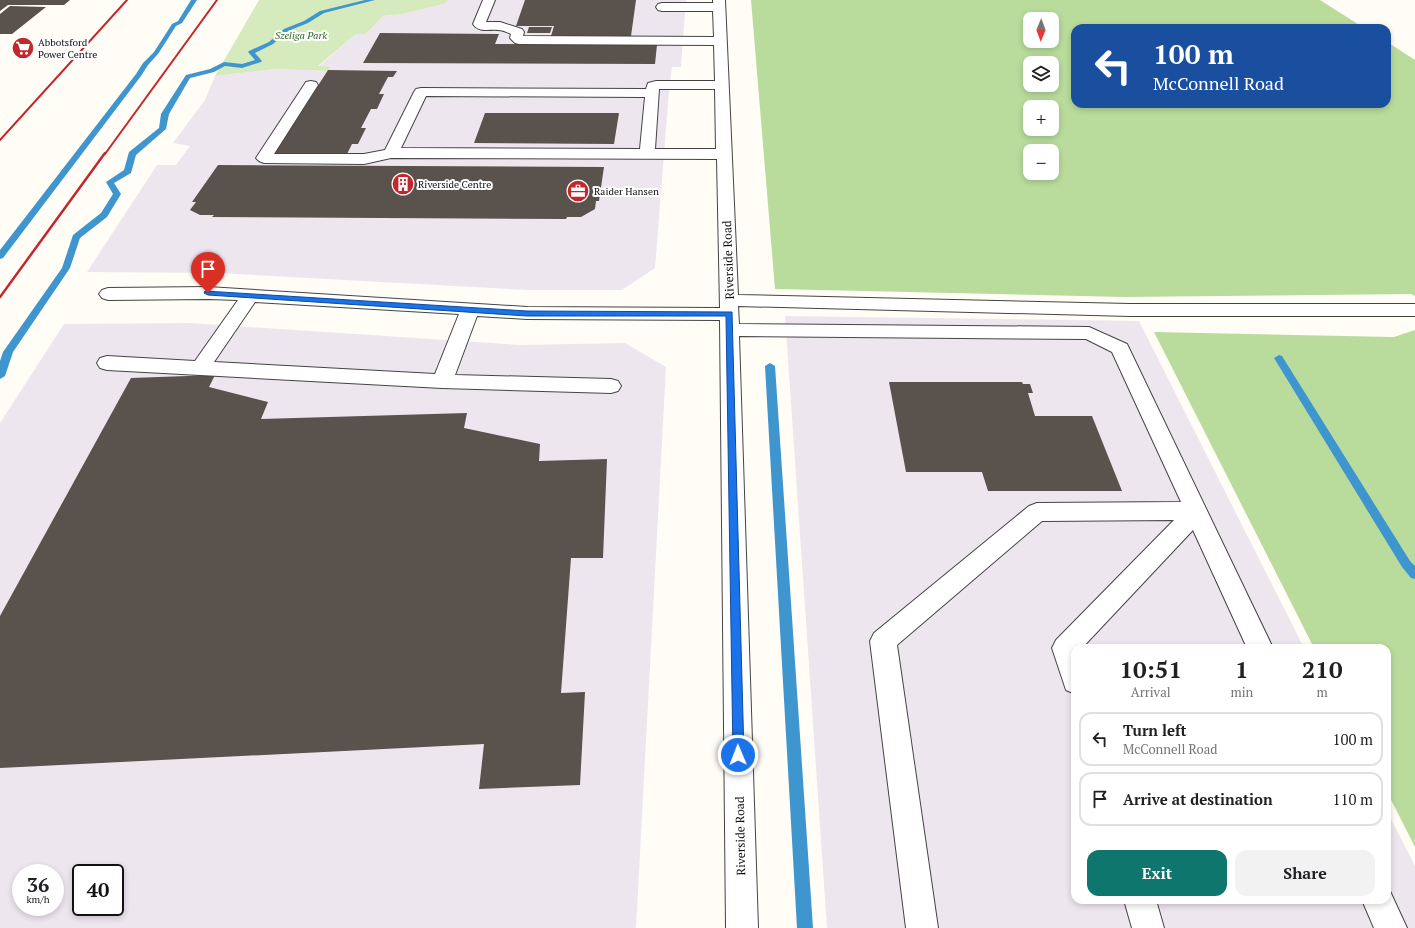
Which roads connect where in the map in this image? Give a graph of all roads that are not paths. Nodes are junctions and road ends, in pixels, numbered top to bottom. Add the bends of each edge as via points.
1 (489, 0) edge
2 (666, 3) edge
3 (719, 4) edge
4 (659, 40) junction
5 (720, 41) junction
6 (428, 79) dead end
7 (721, 84) junction
8 (311, 85) dead end
9 (421, 92) junction
10 (652, 93) junction
11 (391, 153) junction
12 (647, 154) junction
13 (724, 154) junction
14 (108, 294) dead end
15 (250, 296) junction
16 (470, 310) junction
17 (1415, 310) edge
18 (730, 314) junction
19 (107, 363) dead end
20 (200, 368) junction
21 (442, 381) junction
22 (611, 386) dead end
23 (1197, 511) junction
24 (1258, 644) edge
25 (1071, 668) edge
26 (1141, 904) edge
27 (1380, 904) edge
28 (742, 928) edge
29 (922, 928) edge
30 (1148, 928) edge
31 (1391, 928) edge

1 - 4 street via 479,24 500,26 518,32 518,40
2 - 3 street
2 - 4 street
3 - 5 street, Riverside Road
4 - 5 street
5 - 7 street, Riverside Road
6 - 9 street
7 - 10 street via 656,84
7 - 13 street, Riverside Road
8 - 11 street via 264,158 364,159
9 - 10 street
9 - 11 street
10 - 12 street
11 - 12 street
12 - 13 street
13 - 18 street, Riverside Road
14 - 15 street via 208,293
15 - 16 street
15 - 20 street
16 - 18 street via 527,313
16 - 21 street
17 - 18 street
18 - 23 street via 1089,333 1120,348
18 - 28 street, Riverside Road
19 - 20 street
20 - 21 street
21 - 22 street
23 - 24 street
23 - 25 street via 1065,648
23 - 29 street via 1037,512 883,641
26 - 30 street
27 - 31 street

